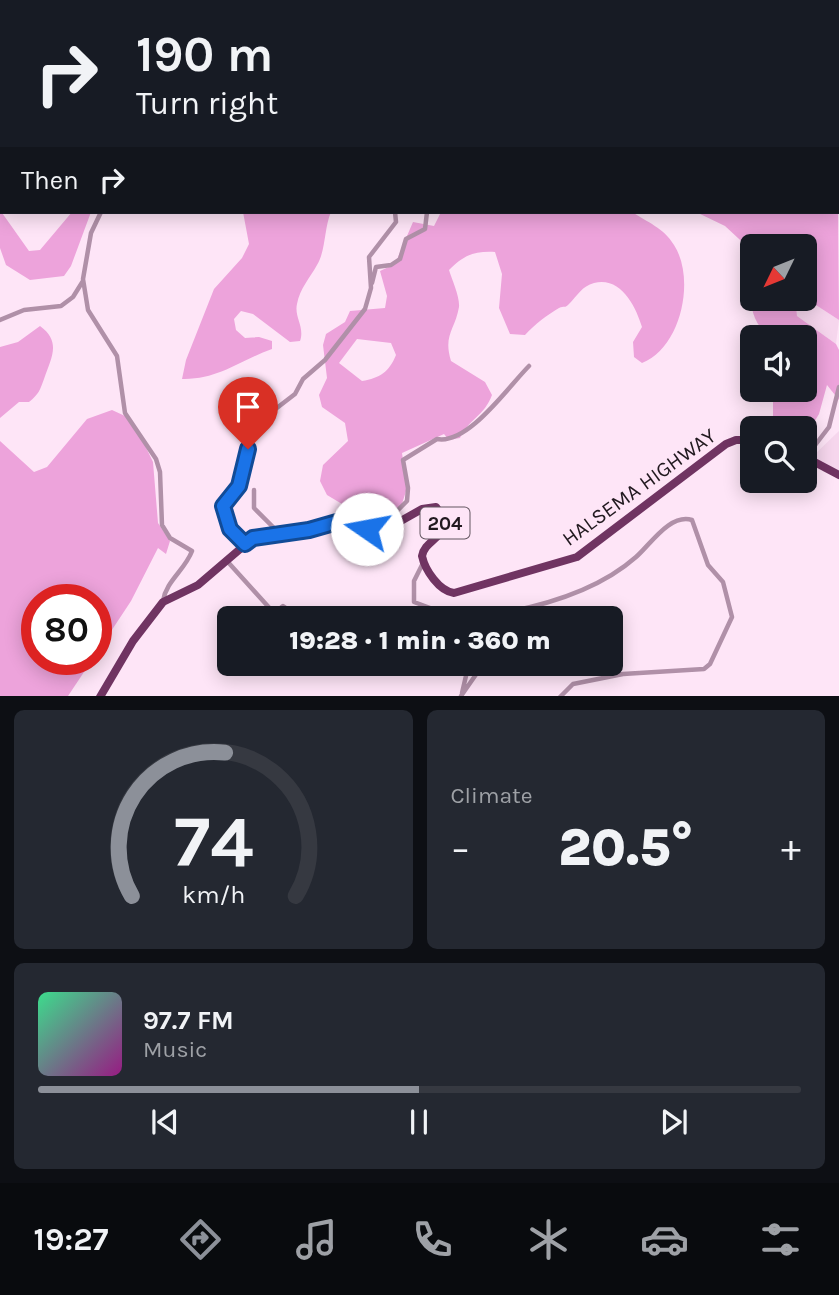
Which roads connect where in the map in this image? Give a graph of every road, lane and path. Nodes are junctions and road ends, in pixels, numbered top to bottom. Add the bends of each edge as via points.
1 (99, 214) edge
2 (395, 214) edge
3 (428, 214) edge
4 (83, 281) junction
5 (370, 288) junction
6 (0, 320) edge
7 (529, 366) dead end
8 (839, 387) edge
9 (740, 440) edge
10 (817, 443) edge
11 (817, 464) edge
12 (839, 475) edge
13 (254, 490) dead end
14 (375, 531) junction
15 (281, 534) junction
16 (245, 544) junction
17 (226, 561) junction
18 (423, 562) junction
19 (163, 601) junction
20 (268, 606) edge
21 (425, 606) edge
22 (528, 606) edge
23 (623, 675) edge
24 (465, 676) edge
25 (475, 676) edge
26 (615, 676) edge
27 (100, 696) edge
28 (461, 696) edge
29 (561, 696) edge

1 - 4 street
2 - 5 street via 396,222 369,257
3 - 5 street via 427,227 406,239 400,259 376,267
4 - 6 street via 61,306 24,310
4 - 19 street via 89,313 117,356 125,413 156,459 162,525 170,538 192,551 165,589
5 - 16 street via 365,309 325,360 303,379 291,398 253,429 239,486 223,506 230,529
7 - 14 street via 483,416 455,438 437,439 403,460 407,501
8 - 10 street via 829,427
9 - 18 highway, HALSEMA HIGHWAY / 204 via 726,444 600,541 563,563 454,593 443,589
11 - 12 highway
13 - 15 street via 254,509
14 - 15 highway via 344,520
14 - 18 highway, 204 via 436,507 446,522 442,534 423,551
15 - 16 highway via 253,538
16 - 17 highway
17 - 19 highway via 198,585
17 - 20 street
18 - 21 street via 414,581 414,602
19 - 27 highway via 132,641
22 - 23 street via 594,586 637,557 671,525 692,520 709,565 723,582 732,617 710,664 700,670
24 - 28 street
25 - 28 street
26 - 29 street via 573,684

